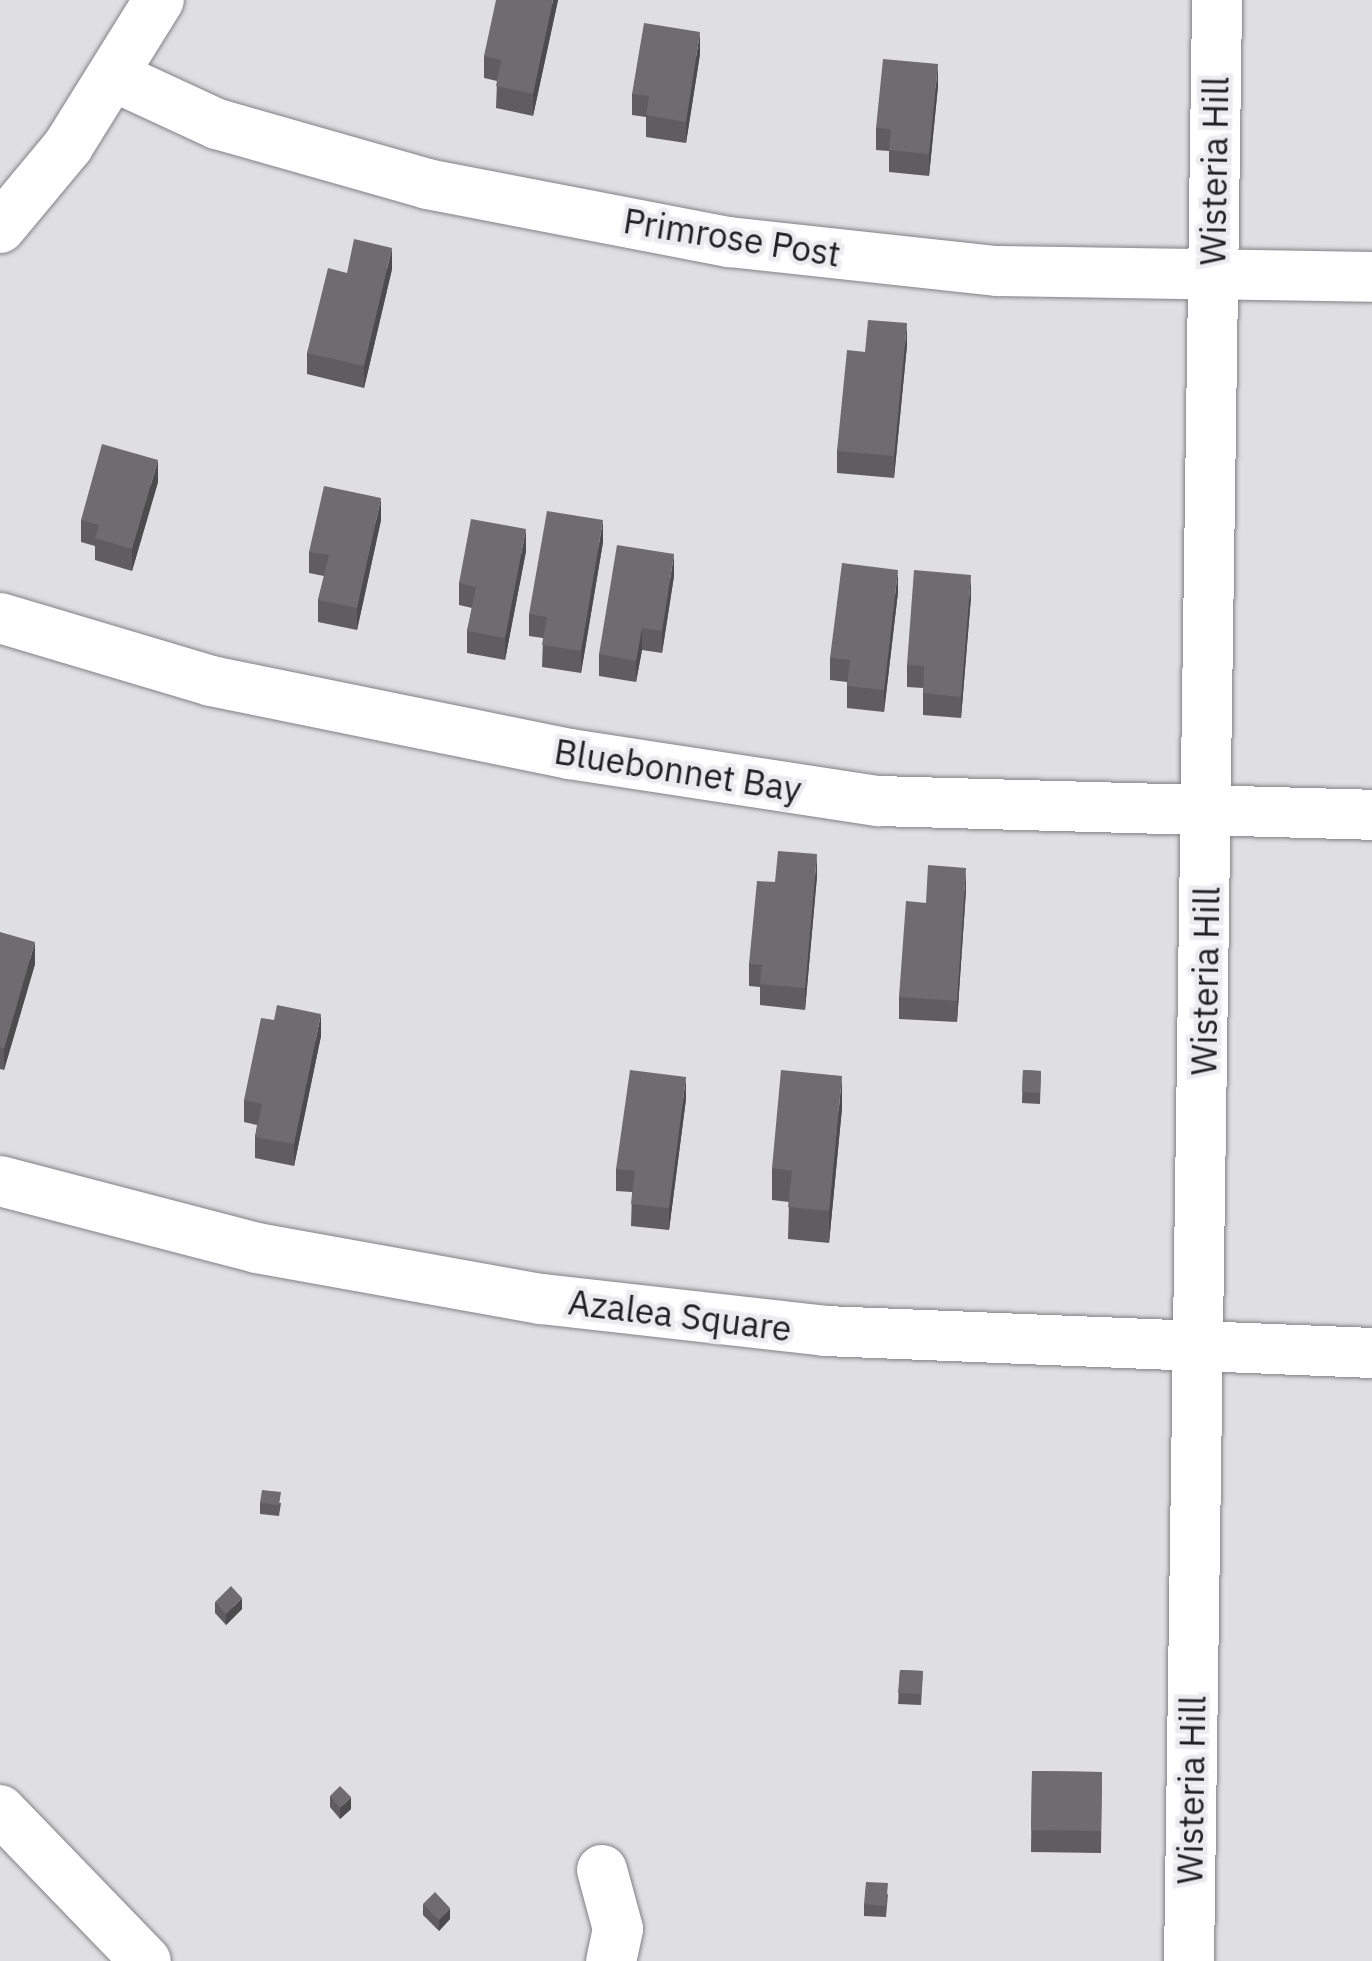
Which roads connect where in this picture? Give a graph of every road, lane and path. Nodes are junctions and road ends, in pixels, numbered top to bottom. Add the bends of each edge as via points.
1 (159, 0) edge
2 (1217, 0) edge
3 (113, 76) junction
4 (0, 228) edge
5 (1372, 277) edge
6 (1213, 278) junction
7 (0, 618) edge
8 (1372, 814) edge
9 (1208, 815) junction
10 (0, 1181) edge
11 (1197, 1350) junction
12 (1372, 1354) edge
13 (0, 1810) edge
14 (602, 1870) dead end
15 (146, 1961) edge
16 (611, 1961) edge
17 (1189, 1961) edge

1 - 3 street
2 - 6 street, Wisteria Hill
3 - 4 street via 68,146
3 - 6 street, Primrose Post via 217,124 428,184 729,242 998,271
5 - 6 street, Primrose Post
6 - 9 street, Wisteria Hill
7 - 9 street, Bluebonnet Bay via 211,682 570,754 878,801
8 - 9 street, Bluebonnet Bay
9 - 11 street, Wisteria Hill
10 - 11 street, Azalea Square via 257,1248 542,1299 826,1331
11 - 12 street, Azalea Square
11 - 17 street, Wisteria Hill
13 - 15 street
14 - 16 street via 618,1929

